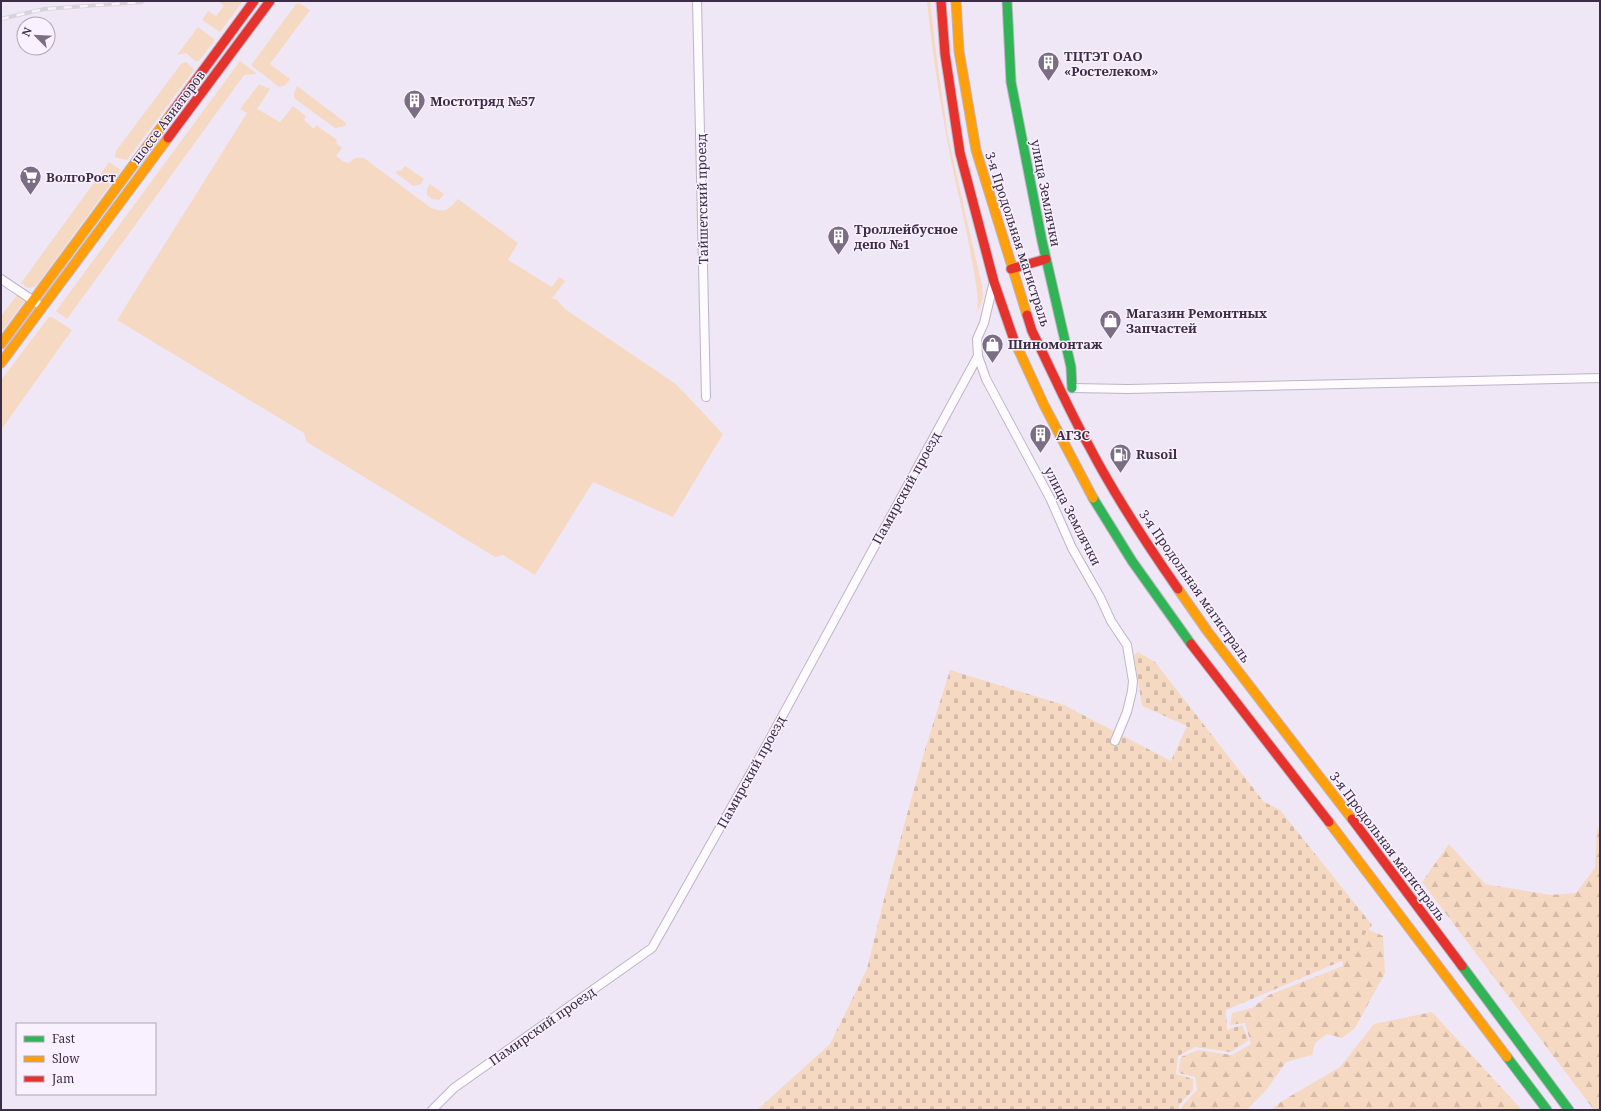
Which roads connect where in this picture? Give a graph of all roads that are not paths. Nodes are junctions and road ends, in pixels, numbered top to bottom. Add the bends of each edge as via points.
1 (254, 1) edge
2 (270, 1) edge
3 (697, 1) edge
4 (941, 1) edge
5 (956, 1) edge
6 (1007, 1) edge
7 (1046, 259) junction
8 (1011, 269) junction
9 (1, 279) edge
10 (994, 282) junction
11 (34, 301) junction
12 (43, 307) junction
13 (1, 344) edge
14 (978, 356) junction
15 (1, 363) edge
16 (1600, 378) edge
17 (1072, 388) junction
18 (706, 397) dead end
19 (1074, 417) junction
20 (1115, 741) dead end
21 (432, 1110) edge
22 (1547, 1110) edge
23 (1569, 1110) edge

1 - 11 main road, шоссе Авиаторов
2 - 12 main road, шоссе Авиаторов
3 - 18 street, Тайшетский проезд
4 - 10 main road via 945,54 960,153
5 - 8 main road, 3-я Продольная магистраль via 959,51 976,150
6 - 7 main road, улица Землячки via 1011,82
7 - 8 main road
7 - 17 main road, улица Землячки via 1071,367
8 - 19 main road, 3-я Продольная магистраль via 1032,331
9 - 11 street
10 - 14 street, улица Землячки via 984,323 977,339
10 - 22 main road via 1015,342 1044,404 1087,488 1132,561 1194,647
11 - 12 street
11 - 13 main road, шоссе Авиаторов
12 - 15 main road, шоссе Авиаторов
14 - 20 street, улица Землячки via 986,379 1050,498 1072,548 1111,621 1127,645 1133,681 1132,691 1127,712
14 - 21 street, Памирский проезд via 652,948 454,1088
16 - 17 street
17 - 19 main road, улица Землячки
19 - 23 main road, 3-я Продольная магистраль via 1111,486 1149,547 1208,632 1359,828

